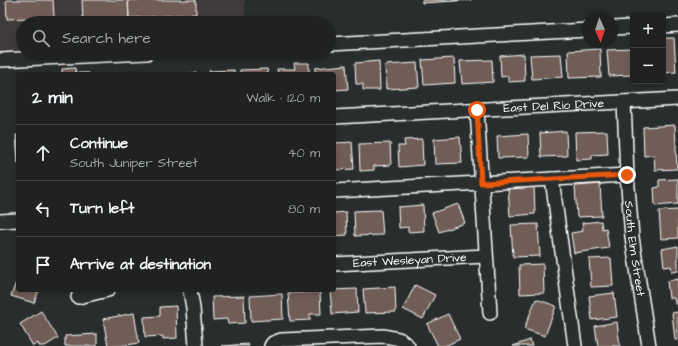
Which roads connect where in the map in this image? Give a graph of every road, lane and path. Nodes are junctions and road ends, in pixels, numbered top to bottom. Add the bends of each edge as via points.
1 (678, 25) edge
2 (666, 26) edge
3 (630, 27) edge
4 (618, 28) edge
5 (582, 30) edge
6 (336, 44) edge
7 (16, 59) edge
8 (0, 60) edge
9 (678, 99) edge
10 (624, 102) junction
11 (477, 110) junction
12 (336, 117) edge
13 (627, 175) junction
14 (552, 179) junction
15 (481, 183) junction
16 (336, 191) edge
17 (16, 220) edge
18 (0, 221) edge
19 (485, 256) junction
20 (336, 264) edge
21 (99, 292) edge
22 (190, 292) edge
23 (78, 297) dead end
24 (490, 313) dead end
25 (193, 345) edge
26 (271, 346) edge
27 (408, 346) edge
28 (575, 346) edge
29 (649, 346) edge

1 - 2 street
3 - 4 street
5 - 6 street
7 - 8 street
9 - 10 street, East Del Rio Drive
10 - 11 street, East Del Rio Drive
10 - 13 street, South Elm Street
11 - 12 street, East Del Rio Drive
11 - 15 street
13 - 14 street
13 - 29 street, South Elm Street via 632,237
14 - 15 street
14 - 28 street
15 - 16 street
15 - 19 street
17 - 18 street
19 - 20 street, East Wesleyan Drive
19 - 24 street
21 - 23 street
22 - 25 street
26 - 27 street via 281,340 384,336 399,339

